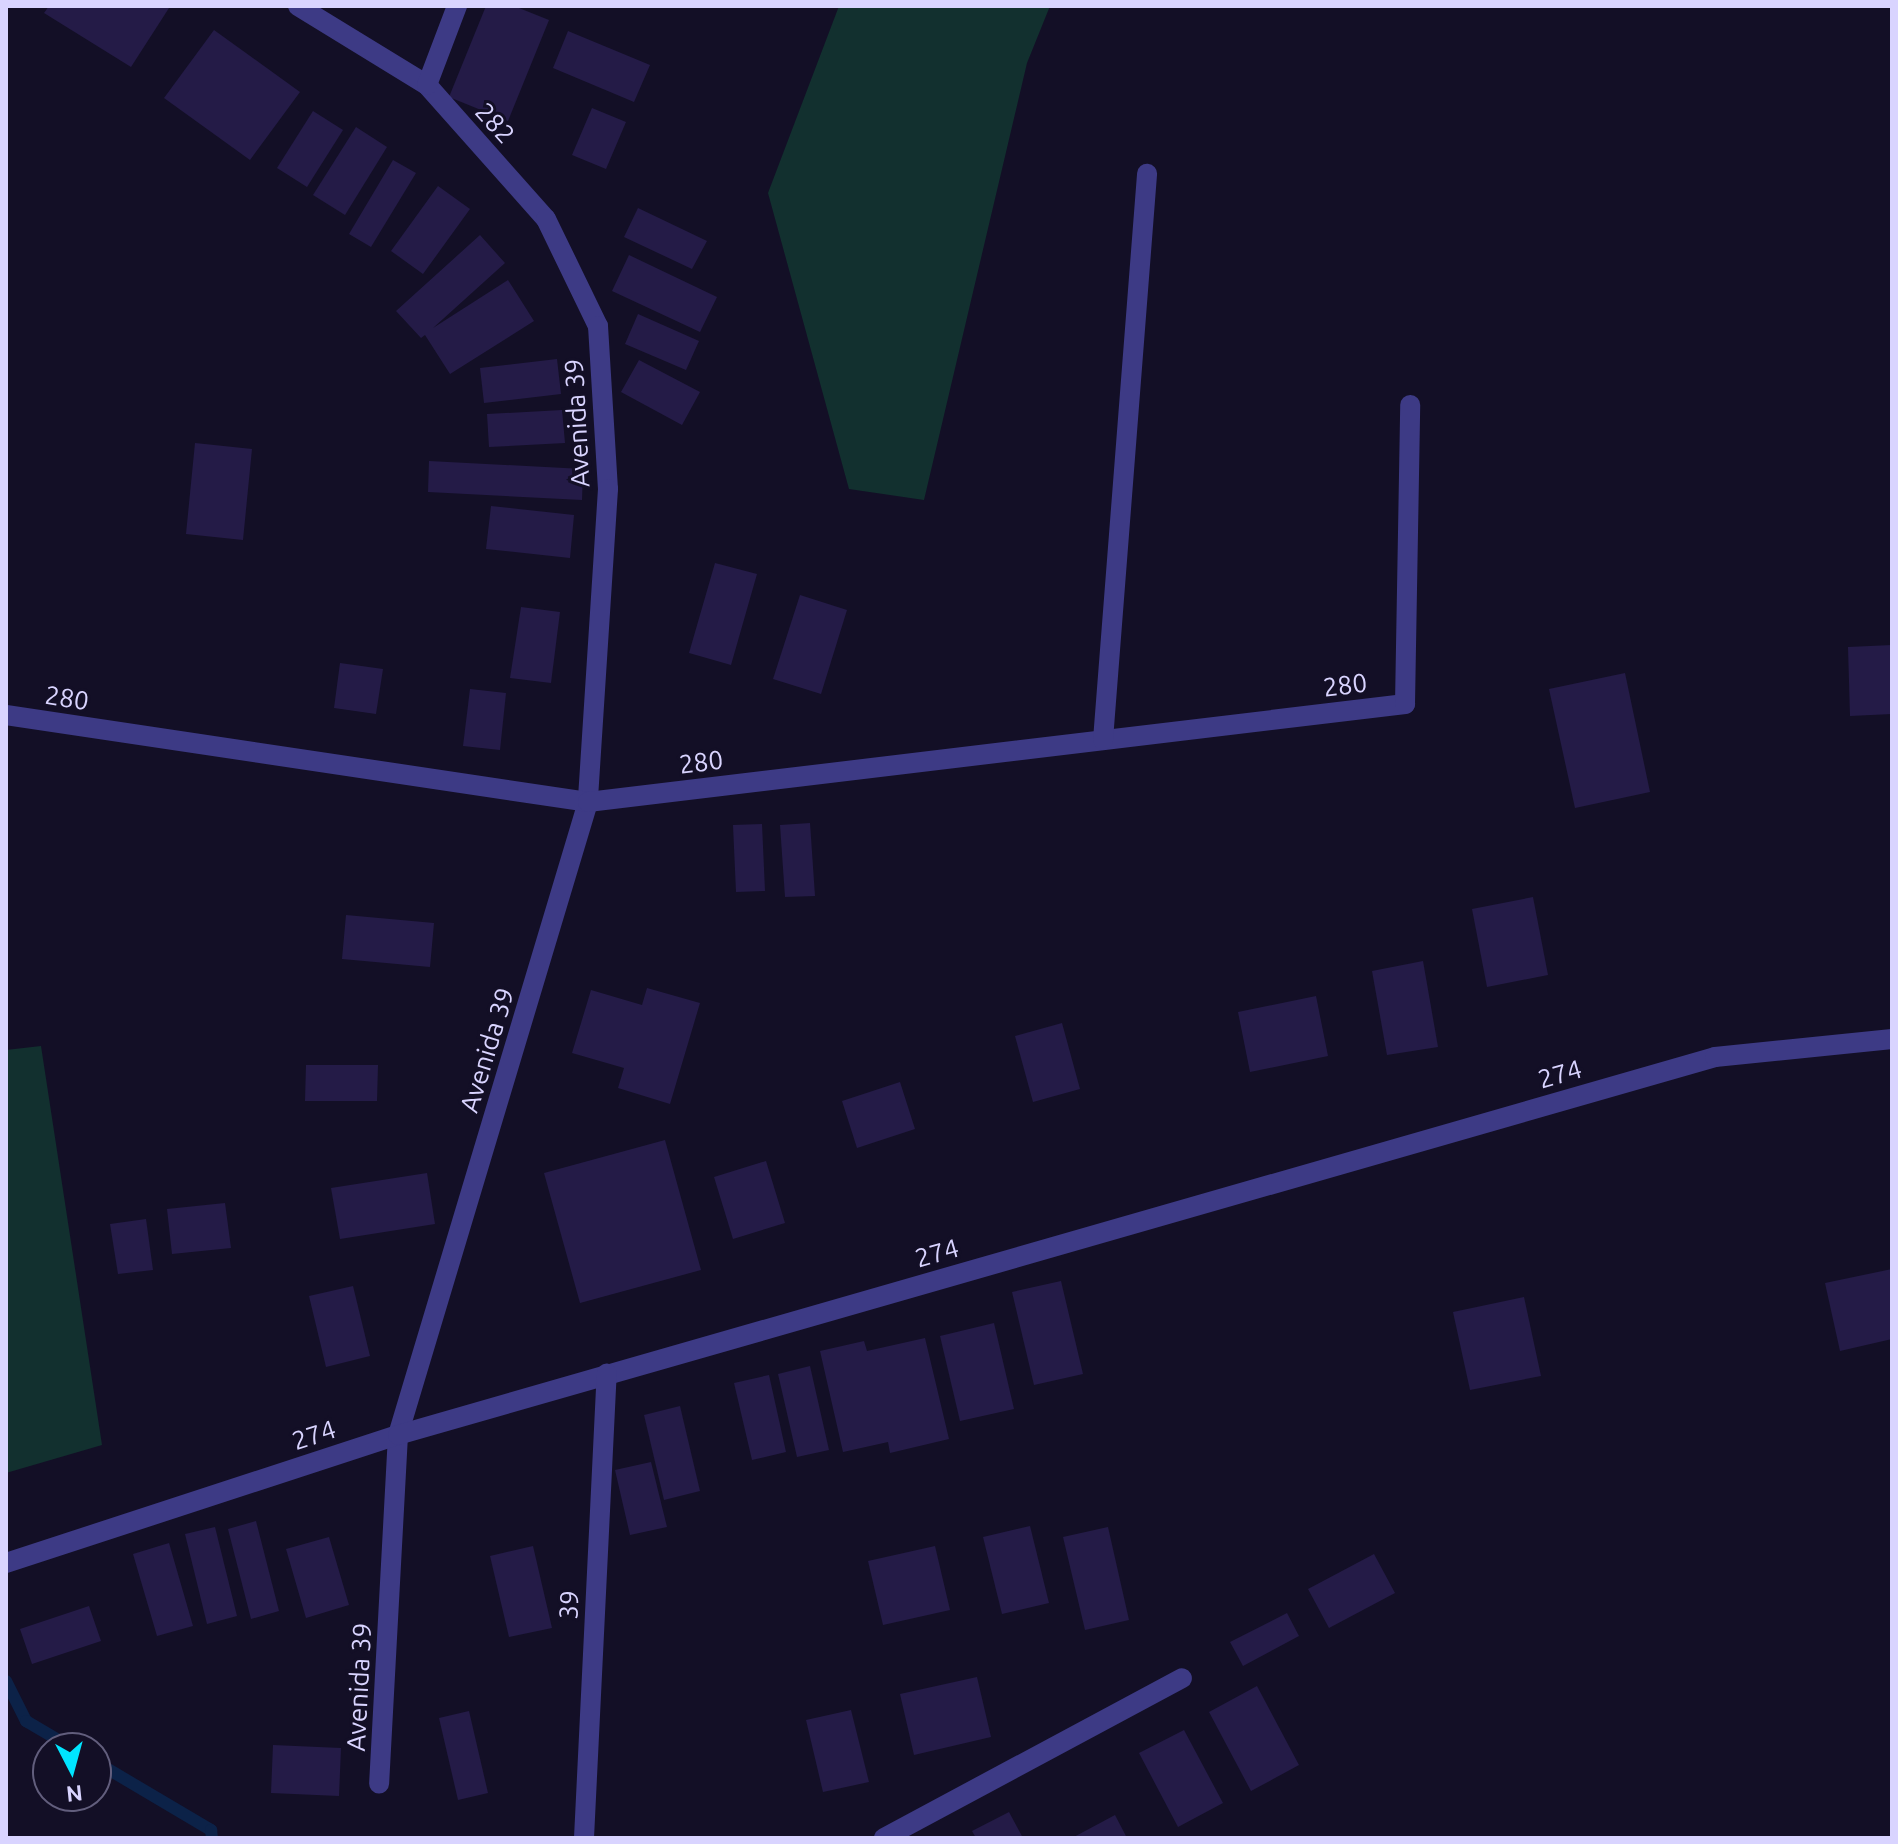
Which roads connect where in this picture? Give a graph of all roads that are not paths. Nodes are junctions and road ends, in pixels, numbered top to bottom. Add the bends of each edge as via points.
1 (298, 6) edge
2 (457, 6) edge
3 (427, 85) junction
4 (1147, 174) dead end
5 (598, 326) joint
6 (1410, 405) dead end
7 (6, 715) edge
8 (1103, 740) junction
9 (588, 802) junction
10 (1892, 1039) edge
11 (607, 1374) junction
12 (398, 1435) junction
13 (12, 1561) edge
14 (1182, 1678) dead end
15 (379, 1783) dead end
16 (584, 1838) edge
17 (884, 1838) edge

1 - 3 street, 282
2 - 3 street
3 - 5 street, 282 via 546,219
4 - 8 street
5 - 9 street, Avenida 39 via 608,489
6 - 8 street, 280 via 1405,704
7 - 9 street, 280
8 - 9 street, 280
9 - 12 street, Avenida 39
10 - 11 street, 274 via 1715,1057
11 - 12 street, 274
11 - 16 street, 39
12 - 13 street, 274
12 - 15 street, Avenida 39
14 - 17 street

